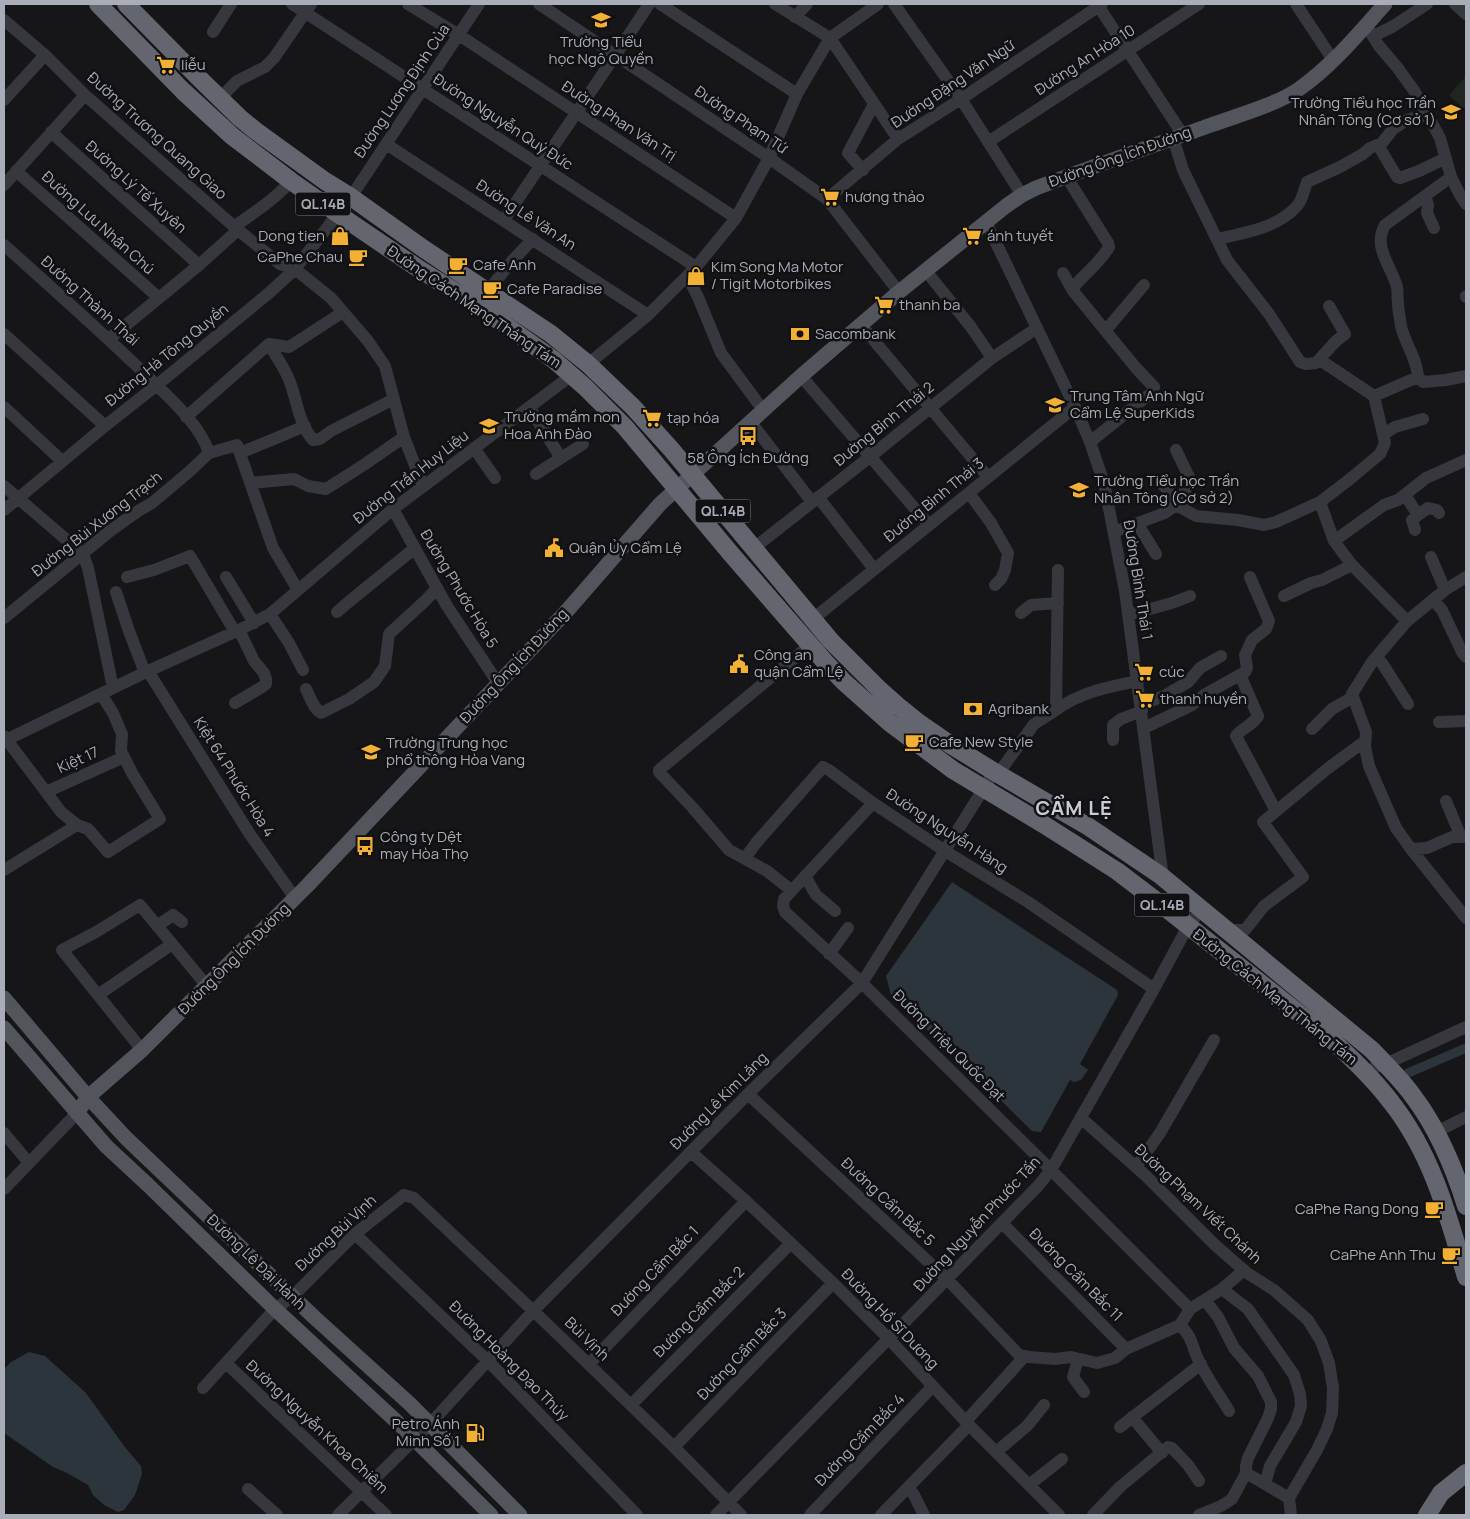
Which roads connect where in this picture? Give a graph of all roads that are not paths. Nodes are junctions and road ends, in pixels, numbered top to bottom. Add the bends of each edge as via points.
1 (98, 4) edge
2 (126, 4) edge
3 (231, 4) edge
4 (292, 4) edge
5 (408, 4) edge
6 (479, 4) edge
7 (539, 4) edge
8 (649, 4) edge
9 (660, 4) edge
10 (775, 4) edge
11 (807, 4) edge
12 (878, 4) edge
13 (894, 4) edge
14 (1099, 4) edge
15 (1199, 4) edge
16 (1296, 4) edge
17 (1385, 4) edge
18 (1427, 4) edge
19 (1455, 4) edge
20 (308, 8) edge
21 (1466, 14) edge
22 (795, 18) junction
23 (4, 20) edge
24 (1369, 31) junction
25 (213, 32) dead end
26 (459, 35) junction
27 (830, 38) junction
28 (1128, 51) junction
29 (44, 55) junction
30 (615, 56) junction
31 (1333, 60) junction
32 (423, 89) junction
33 (85, 94) junction
34 (797, 94) junction
35 (220, 98) junction
36 (961, 99) junction
37 (4, 100) edge
38 (874, 104) junction
39 (576, 112) junction
40 (1427, 114) junction
41 (51, 132) junction
42 (1178, 136) junction
43 (898, 139) junction
44 (988, 142) junction
45 (386, 144) junction
46 (1378, 145) junction
47 (769, 158) junction
48 (1446, 158) junction
49 (540, 164) junction
50 (863, 170) junction
51 (16, 171) junction
52 (1066, 176) junction
53 (1451, 177) junction
54 (291, 181) junction
55 (4, 185) edge
56 (1022, 195) junction
57 (1425, 196) junction
58 (351, 197) junction
59 (827, 199) junction
60 (1466, 204) edge
61 (338, 214) junction
62 (736, 218) junction
63 (504, 220) junction
64 (986, 222) junction
65 (237, 228) junction
66 (1434, 228) dead end
67 (533, 239) junction
68 (1217, 239) junction
69 (4, 245) edge
70 (199, 265) junction
71 (294, 269) junction
72 (926, 271) junction
73 (692, 272) junction
74 (1063, 273) dead end
75 (1144, 285) dead end
76 (1072, 289) junction
77 (488, 291) junction
78 (899, 292) junction
79 (158, 298) junction
80 (1329, 306) dead end
81 (343, 312) junction
82 (648, 315) junction
83 (861, 325) junction
84 (1037, 328) junction
85 (1106, 330) junction
86 (4, 334) edge
87 (109, 339) junction
88 (268, 344) junction
89 (992, 358) junction
90 (1320, 360) junction
91 (588, 364) junction
92 (572, 375) junction
93 (801, 376) junction
94 (1466, 376) edge
95 (1418, 377) junction
96 (157, 385) junction
97 (1374, 396) junction
98 (394, 400) junction
99 (4, 407) edge
100 (529, 407) junction
101 (1075, 407) junction
102 (930, 408) junction
103 (763, 410) junction
104 (186, 417) junction
105 (1423, 418) dead end
106 (750, 421) junction
107 (105, 426) junction
108 (305, 426) junction
109 (1384, 434) junction
110 (404, 437) junction
111 (1090, 442) junction
112 (583, 444) dead end
113 (474, 448) junction
114 (1176, 450) dead end
115 (209, 453) junction
116 (240, 454) junction
117 (871, 456) junction
118 (560, 458) junction
119 (1466, 460) edge
120 (62, 461) junction
121 (536, 474) dead end
122 (692, 474) junction
123 (988, 477) junction
124 (495, 478) dead end
125 (1161, 483) dead end
126 (250, 484) junction
127 (4, 486) edge
128 (423, 486) junction
129 (677, 488) junction
130 (969, 493) junction
131 (1405, 494) junction
132 (18, 499) junction
133 (815, 500) junction
134 (1320, 502) junction
135 (1177, 503) junction
136 (393, 509) junction
137 (4, 510) edge
138 (1439, 513) dead end
139 (1418, 515) junction
140 (1137, 523) junction
141 (929, 525) junction
142 (1415, 530) dead end
143 (1114, 532) junction
144 (1334, 542) junction
145 (415, 548) junction
146 (754, 548) junction
147 (84, 554) junction
148 (1156, 554) dead end
149 (1430, 557) dead end
150 (1352, 565) junction
151 (874, 569) junction
152 (1058, 570) dead end
153 (1466, 576) edge
154 (127, 577) dead end
155 (226, 577) dead end
156 (1250, 577) dead end
157 (995, 585) dead end
158 (437, 588) junction
159 (298, 590) junction
160 (1445, 590) junction
161 (116, 592) dead end
162 (1190, 596) dead end
163 (1284, 596) dead end
164 (1433, 600) junction
165 (1058, 603) junction
166 (337, 612) dead end
167 (1021, 613) dead end
168 (270, 614) junction
169 (1128, 615) junction
170 (4, 618) edge
171 (813, 619) junction
172 (1406, 621) junction
173 (254, 623) junction
174 (237, 631) junction
175 (1462, 637) edge
176 (810, 645) junction
177 (1220, 656) dead end
178 (1466, 657) edge
179 (1376, 658) junction
180 (303, 670) dead end
181 (147, 672) junction
182 (1240, 675) junction
183 (1138, 681) junction
184 (498, 683) junction
185 (113, 688) junction
186 (306, 689) dead end
187 (101, 694) junction
188 (1352, 695) junction
189 (235, 703) dead end
190 (1408, 704) dead end
191 (1141, 708) junction
192 (1056, 710) junction
193 (1466, 721) edge
194 (1439, 722) dead end
195 (1144, 728) junction
196 (1312, 729) dead end
197 (5, 738) edge
198 (1113, 740) dead end
199 (1365, 740) junction
200 (124, 757) junction
201 (996, 773) junction
202 (983, 789) junction
203 (46, 792) junction
204 (1446, 801) dead end
205 (873, 803) junction
206 (1276, 811) junction
207 (77, 825) junction
208 (1464, 837) edge
209 (1411, 849) junction
210 (946, 851) junction
211 (745, 858) junction
212 (4, 870) edge
213 (805, 876) junction
214 (1163, 878) junction
215 (791, 890) junction
216 (294, 898) junction
217 (1202, 910) junction
218 (835, 911) dead end
219 (1466, 918) edge
220 (182, 922) dead end
221 (157, 926) junction
222 (1188, 926) junction
223 (848, 928) dead end
224 (1228, 930) junction
225 (172, 944) junction
226 (829, 954) junction
227 (862, 983) junction
228 (207, 986) junction
229 (1154, 990) junction
230 (98, 995) junction
231 (4, 998) edge
232 (1466, 1027) edge
233 (4, 1028) edge
234 (1214, 1040) dead end
235 (142, 1050) junction
236 (1383, 1062) junction
237 (1367, 1073) junction
238 (748, 1094) junction
239 (88, 1097) junction
240 (77, 1113) junction
241 (1466, 1117) edge
242 (1081, 1118) junction
243 (1436, 1132) junction
244 (4, 1133) edge
245 (691, 1152) junction
246 (29, 1163) junction
247 (1136, 1167) junction
248 (1052, 1170) junction
249 (4, 1189) edge
250 (404, 1195) joint
251 (746, 1201) junction
252 (1466, 1206) edge
253 (1002, 1223) junction
254 (355, 1234) junction
255 (791, 1242) junction
256 (1244, 1270) junction
257 (1466, 1277) edge
258 (948, 1280) junction
259 (833, 1283) junction
260 (1222, 1289) junction
261 (292, 1296) junction
262 (1205, 1300) junction
263 (275, 1309) junction
264 (534, 1310) junction
265 (1190, 1310) junction
266 (1180, 1325) junction
267 (889, 1339) junction
268 (1126, 1349) junction
269 (1025, 1356) junction
270 (1078, 1359) junction
271 (488, 1361) junction
272 (226, 1363) junction
273 (589, 1364) junction
274 (1201, 1364) junction
275 (933, 1386) junction
276 (202, 1388) dead end
277 (1084, 1392) dead end
278 (631, 1405) junction
279 (1044, 1405) dead end
280 (1229, 1411) dead end
281 (1132, 1418) junction
282 (967, 1423) junction
283 (430, 1424) junction
284 (1120, 1427) dead end
285 (414, 1438) junction
286 (674, 1448) junction
287 (996, 1452) junction
288 (1162, 1453) junction
289 (1062, 1459) dead end
290 (1246, 1473) junction
291 (1466, 1473) edge
292 (1199, 1481) dead end
293 (1458, 1482) edge
294 (1265, 1484) junction
295 (1029, 1485) junction
296 (908, 1488) junction
297 (248, 1489) dead end
298 (362, 1491) junction
299 (1289, 1498) junction
300 (728, 1502) junction
301 (277, 1515) edge
302 (338, 1515) edge
303 (386, 1515) edge
304 (491, 1515) edge
305 (520, 1515) edge
306 (637, 1515) edge
307 (716, 1515) edge
308 (741, 1515) edge
309 (810, 1515) edge
310 (881, 1515) edge
311 (924, 1515) edge
312 (1059, 1515) edge
313 (1093, 1515) edge
314 (1199, 1515) edge
315 (1291, 1515) edge
316 (1427, 1515) edge

1 - 54 highway, Đường Cách Mạng Tháng Tám / QL.14B via 232,136
2 - 35 highway, Đường Cách Mạng Tháng Tám / QL.14B
3 - 25 street
4 - 20 street, Đường Nguyễn Quý Đức
5 - 26 street, Đường Phan Văn Trị
6 - 26 street, Đường Lương Định Của
7 - 30 street, Đường Phạm Tứ
8 - 30 street
9 - 34 street
10 - 22 street
11 - 22 street
12 - 27 street
13 - 36 street
14 - 28 street
14 - 36 street, Đường Đặng Văn Ngữ
15 - 28 street, Đường An Hòa 10
16 - 31 street
17 - 24 main road, Đường Ông Ích Đường
18 - 24 street via 1392,27
19 - 21 street
20 - 32 street, Đường Nguyễn Quý Đức
20 - 35 street via 274,58 265,67 237,80
22 - 27 street
23 - 29 street, Đường Trương Quang Giao
24 - 31 main road, Đường Ông Ích Đường
24 - 40 street via 1415,92
26 - 32 street, Đường Lương Định Của
26 - 39 street, Đường Phan Văn Trị
27 - 34 street
27 - 38 street
28 - 42 street
28 - 44 street, Đường An Hòa 10
29 - 33 street, Đường Trương Quang Giao
29 - 37 street
30 - 39 street
30 - 47 street, Đường Phạm Tứ
31 - 42 main road, Đường Ông Ích Đường via 1297,90 1275,101
32 - 45 street, Đường Lương Định Của
32 - 49 street, Đường Nguyễn Quý Đức
33 - 41 street
33 - 65 street, Đường Trương Quang Giao
34 - 47 street
35 - 58 highway, Đường Cách Mạng Tháng Tám / QL.14B via 256,131
36 - 43 street, Đường Đặng Văn Ngữ
36 - 44 street
38 - 43 street
38 - 50 street via 848,153
39 - 49 street
39 - 62 street, Đường Phan Văn Trị
40 - 46 street via 1407,120
40 - 48 street
41 - 51 street
41 - 70 street, Đường Lý Tế Xuyên
42 - 52 main road, Đường Ông Ích Đường
42 - 68 street via 1183,170
43 - 50 street, Đường Đặng Văn Ngữ
44 - 56 street
45 - 58 street, Đường Lương Định Của
45 - 63 street, Đường Lê Văn An
46 - 48 street via 1400,178
46 - 68 street via 1307,182 1298,207 1276,222
47 - 59 street, Đường Phạm Tứ
47 - 62 street
48 - 53 street
49 - 63 street
49 - 73 street, Đường Nguyễn Quý Đức
50 - 59 street, Đường Đặng Văn Ngữ
51 - 55 street
51 - 79 street, Đường Lưu Nhân Chú
52 - 56 main road, Đường Ông Ích Đường
52 - 76 street via 1108,244 1108,249
53 - 57 street
53 - 60 street
54 - 61 highway, Đường Cách Mạng Tháng Tám / QL.14B
54 - 65 street
56 - 64 main road, Đường Ông Ích Đường
57 - 66 street via 1427,213
57 - 95 street via 1382,230 1382,254 1398,290 1402,328 1418,367
58 - 61 street, Đường Lương Định Của
58 - 77 highway, Đường Cách Mạng Tháng Tám / QL.14B
59 - 78 street, Đường Phạm Tứ
61 - 71 street, Đường Hà Tông Quyền
61 - 92 highway, Đường Cách Mạng Tháng Tám / QL.14B via 478,306
62 - 73 street
63 - 67 street, Đường Lê Văn An
64 - 72 main road, Đường Ông Ích Đường
64 - 84 street, Đường Bình Thái 1
65 - 70 street
65 - 71 street, Đường Trương Quang Giao via 280,264
67 - 77 street
67 - 82 street, Đường Lê Văn An
68 - 90 street via 1226,260 1269,314 1300,362 1306,364
69 - 87 street, Đường Thành Thái
70 - 79 street
71 - 81 street, Đường Trương Quang Giao via 331,298
71 - 96 street, Đường Hà Tông Quyền
72 - 78 main road, Đường Ông Ích Đường
72 - 89 street
73 - 82 street
73 - 103 street via 698,297 721,352
74 - 76 street
75 - 85 street
76 - 85 street
77 - 91 highway, Đường Cách Mạng Tháng Tám / QL.14B
78 - 83 main road, Đường Ông Ích Đường
79 - 87 street
80 - 90 street via 1344,334
81 - 88 street via 289,347
81 - 98 street, Đường Trương Quang Giao via 385,366
82 - 91 street
83 - 93 main road, Đường Ông Ích Đường
83 - 102 street
84 - 89 street, Đường Bình Thái 2
84 - 101 street, Đường Bình Thái 1
85 - 111 street via 1154,387
86 - 107 street
87 - 96 street, Đường Thành Thái
88 - 104 street
88 - 108 street via 283,366
89 - 102 street, Đường Bình Thái 2
90 - 97 street
91 - 122 highway, Đường Cách Mạng Tháng Tám / QL.14B via 633,407
92 - 100 street, Đường Trần Huy Liệu
92 - 129 highway, Đường Cách Mạng Tháng Tám / QL.14B via 619,421
93 - 103 main road, Đường Ông Ích Đường
93 - 117 street
94 - 95 street via 1424,382
95 - 97 street
96 - 104 street, Đường Thành Thái
96 - 107 street, Đường Hà Tông Quyền
97 - 109 street
98 - 108 street via 316,441 310,438
98 - 110 street, Đường Trương Quang Giao
99 - 120 street
100 - 113 street, Đường Trần Huy Liệu
100 - 118 street
101 - 111 street, Đường Bình Thái 1
101 - 123 street, Đường Bình Thái 3
102 - 117 street, Đường Bình Thái 2
102 - 123 street
103 - 106 main road, Đường Ông Ích Đường
104 - 115 street, Đường Thành Thái via 205,440
105 - 109 street via 1395,426
106 - 122 main road, Đường Ông Ích Đường
106 - 133 street
107 - 120 street, Đường Hà Tông Quyền
108 - 116 street
109 - 134 street via 1385,443 1380,454
110 - 126 street via 326,489 308,486 294,479
110 - 128 street, Đường Trương Quang Giao
111 - 143 street, Đường Bình Thái 1 via 1104,483
112 - 118 street
113 - 124 street
113 - 128 street, Đường Trần Huy Liệu
114 - 135 street via 1192,482
115 - 116 street via 237,446
115 - 147 street, Đường Bùi Xương Trạch via 152,503 110,531
116 - 126 street
117 - 133 street, Đường Bình Thái 2
117 - 141 street
118 - 121 street
119 - 131 street via 1426,478
120 - 132 street, Đường Hà Tông Quyền
122 - 129 main road, Đường Ông Ích Đường
122 - 146 highway, Đường Cách Mạng Tháng Tám / QL.14B
123 - 130 street, Đường Bình Thái 3
125 - 135 street
126 - 159 street via 273,548
127 - 132 street
128 - 136 street, Đường Trần Huy Liệu
129 - 176 highway, Đường Cách Mạng Tháng Tám / QL.14B
129 - 184 main road, Đường Ông Ích Đường
130 - 141 street, Đường Bình Thái 3
130 - 157 street via 1008,553 1005,570
131 - 139 street
131 - 144 street via 1384,505
132 - 137 street, Đường Hà Tông Quyền
132 - 147 street
133 - 146 street, Đường Bình Thái 2
133 - 151 street
134 - 135 street via 1264,525 1196,516
134 - 144 street
135 - 140 street via 1165,513
136 - 145 street, Đường Phước Hòa 5
136 - 159 street, Đường Trần Huy Liệu
138 - 139 street via 1428,508
139 - 142 street via 1412,520
140 - 143 street
140 - 148 street
141 - 151 street, Đường Bình Thái 3
143 - 169 street, Đường Bình Thái 1
144 - 150 street
145 - 158 street, Đường Phước Hòa 5
145 - 166 street
146 - 171 highway, Đường Cách Mạng Tháng Tám / QL.14B
147 - 170 street, Đường Bùi Xương Trạch
147 - 185 street
149 - 160 street
150 - 163 street
150 - 172 street
151 - 171 street, Đường Bình Thái 3
152 - 165 street
153 - 160 street
154 - 174 street via 150,572 190,556
155 - 173 street
156 - 182 street via 1269,623 1252,640 1245,655 1247,668
158 - 184 street, Đường Phước Hòa 5
158 - 186 street via 389,634 385,666 374,682 321,713 312,704
159 - 168 street, Đường Trần Huy Liệu
160 - 164 street
161 - 181 street, Kiệt 64 Phước Hòa 4
162 - 169 street
164 - 172 street
164 - 175 street
165 - 167 street via 1030,605
165 - 192 street
168 - 173 street, Đường Trần Huy Liệu
168 - 180 street via 290,643
169 - 183 street, Đường Bình Thái 1
171 - 201 highway, Đường Cách Mạng Tháng Tám / QL.14B via 898,706 930,731
172 - 179 street
173 - 174 street, Đường Trần Huy Liệu
174 - 181 street, Đường Trần Huy Liệu
174 - 189 street via 264,673 266,684
175 - 178 street via 1462,652
176 - 202 highway, Đường Cách Mạng Tháng Tám / QL.14B via 844,682 890,723
176 - 211 street via 659,770 729,850
177 - 191 street via 1200,668 1188,682
179 - 188 street
179 - 190 street
181 - 185 street, Đường Trần Huy Liệu
181 - 216 street, Kiệt 64 Phước Hòa 4
182 - 195 street via 1192,705
182 - 206 street via 1258,716 1236,736
183 - 191 street, Đường Bình Thái 1
183 - 192 street, Đường Lê Kim Lăng via 1091,692
184 - 216 main road, Đường Ông Ích Đường
185 - 187 street, Đường Trần Huy Liệu
187 - 197 street, Đường Trần Huy Liệu
187 - 200 street via 122,734
188 - 196 street
188 - 199 street via 1366,732
191 - 195 street, Đường Bình Thái 1
191 - 198 street via 1113,726
192 - 201 street, Đường Lê Kim Lăng via 1034,724
193 - 194 street
195 - 214 street, Đường Bình Thái 1
197 - 203 street
199 - 206 street
199 - 209 street via 1369,766 1396,828
200 - 203 street, Kiệt 17
200 - 207 street via 160,819 108,852 88,829
201 - 202 street, Đường Lê Kim Lăng
201 - 214 highway, Đường Cách Mạng Tháng Tám / QL.14B via 1089,827
202 - 210 street, Đường Lê Kim Lăng
202 - 222 highway, Đường Cách Mạng Tháng Tám / QL.14B via 1086,851
203 - 207 street via 61,812
204 - 208 street
205 - 210 street, Đường Nguyễn Hàng
205 - 211 street, Đường Nguyễn Hàng via 823,767
205 - 213 street, Đường Triệu Quốc Đạt
206 - 224 street via 1262,822 1303,877 1264,906 1245,930
207 - 212 street
208 - 209 street via 1452,837 1427,848
209 - 219 street
210 - 227 street, Đường Lê Kim Lăng
210 - 229 street, Đường Nguyễn Hàng via 1028,902
211 - 215 street
213 - 215 street, Đường Triệu Quốc Đạt
213 - 218 street via 816,895
214 - 217 highway, Đường Cách Mạng Tháng Tám / QL.14B
215 - 226 street, Đường Triệu Quốc Đạt via 782,906 785,912
216 - 228 main road, Đường Ông Ích Đường
217 - 222 street, Đường Nguyễn Phước Tấn
217 - 224 highway, Đường Cách Mạng Tháng Tám / QL.14B
220 - 221 street via 173,915
221 - 225 street
221 - 230 street via 140,905 62,950
222 - 229 street, Đường Nguyễn Phước Tấn
222 - 237 highway, Đường Cách Mạng Tháng Tám / QL.14B via 1330,1038
223 - 226 street
224 - 236 highway, Đường Cách Mạng Tháng Tám / QL.14B
225 - 228 street
225 - 230 street
226 - 227 street, Đường Triệu Quốc Đạt
227 - 238 street, Đường Lê Kim Lăng
227 - 248 street, Đường Triệu Quốc Đạt
228 - 235 main road, Đường Ông Ích Đường
229 - 242 street, Đường Nguyễn Phước Tấn
230 - 235 street
231 - 239 main road, Đường Lê Đại Hành
232 - 236 street via 1392,1061
233 - 240 main road, Đường Lê Đại Hành
234 - 247 street via 1163,1128
235 - 239 main road, Đường Ông Ích Đường
236 - 237 street
236 - 243 highway, Đường Cách Mạng Tháng Tám / QL.14B via 1413,1096
237 - 257 highway, Đường Cách Mạng Tháng Tám / QL.14B via 1407,1124 1432,1172
238 - 245 street, Đường Lê Kim Lăng
238 - 258 street, Đường Cẩm Bắc 5
239 - 240 main road, Đường Ông Ích Đường
239 - 261 main road, Đường Lê Đại Hành via 126,1138
240 - 246 street
240 - 263 main road, Đường Lê Đại Hành via 106,1146
241 - 243 street
242 - 247 street, Đường Phạm Viết Chánh
242 - 248 street, Đường Nguyễn Phước Tấn
243 - 252 highway, Đường Cách Mạng Tháng Tám / QL.14B
244 - 246 street
245 - 251 street, Đường Hồ Sĩ Dương
245 - 264 street, Đường Lê Kim Lăng
246 - 249 street
247 - 256 street, Đường Phạm Viết Chánh
248 - 253 street, Đường Nguyễn Phước Tấn
248 - 265 street, Đường Triệu Quốc Đạt
250 - 254 street, Đường Bùi Vịnh
250 - 264 street, Bùi Vịnh via 414,1198
251 - 255 street, Đường Hồ Sĩ Dương
251 - 273 street, Đường Cẩm Bắc 1
253 - 258 street, Đường Nguyễn Phước Tấn
253 - 268 street, Đường Cẩm Bắc 11
254 - 261 street, Đường Bùi Vịnh
254 - 271 street, Đường Hoàng Đạo Thúy
255 - 259 street, Đường Hồ Sĩ Dương
255 - 278 street, Đường Cẩm Bắc 2
256 - 260 street
256 - 299 street, Đường Phạm Viết Chánh via 1274,1290 1308,1320 1329,1363 1332,1412 1327,1429
258 - 267 street, Đường Nguyễn Phước Tấn
258 - 269 street, Đường Cẩm Bắc 5 via 1019,1355
259 - 267 street, Đường Hồ Sĩ Dương
259 - 286 street, Đường Cẩm Bắc 3
260 - 262 street
260 - 294 street via 1248,1308 1294,1374 1300,1394 1301,1406 1296,1422 1270,1466
261 - 263 street, Đường Bùi Vịnh
261 - 283 main road, Đường Lê Đại Hành
262 - 265 street
262 - 290 street via 1234,1348 1258,1376 1271,1402 1268,1418 1248,1458
263 - 272 street, Đường Bùi Vịnh
263 - 285 main road, Đường Lê Đại Hành
264 - 271 street, Đường Lê Kim Lăng
264 - 273 street, Bùi Vịnh
265 - 266 street
266 - 268 street
266 - 274 street via 1188,1333
267 - 275 street, Đường Hồ Sĩ Dương
267 - 300 street, Đường Nguyễn Phước Tấn
268 - 270 street via 1115,1358 1098,1363
269 - 270 street
269 - 282 street
270 - 277 street via 1073,1377
271 - 283 street, Đường Lê Kim Lăng
271 - 306 street, Đường Hoàng Đạo Thúy
272 - 276 street, Đường Bùi Vịnh
272 - 298 street, Đường Nguyễn Khoa Chiêm
273 - 278 street, Bùi Vịnh
274 - 280 street
274 - 281 street
275 - 282 street, Đường Hồ Sĩ Dương
275 - 309 street, Đường Cẩm Bắc 4
278 - 286 street, Bùi Vịnh
279 - 287 street via 1027,1426
281 - 284 street
281 - 288 street
282 - 287 street, Đường Hồ Sĩ Dương
282 - 296 street
283 - 285 street, Đường Lê Kim Lăng
283 - 305 main road, Đường Lê Đại Hành
285 - 298 street, Đường Lê Kim Lăng
285 - 304 main road, Đường Lê Đại Hành
286 - 300 street, Bùi Vịnh
287 - 295 street, Đường Hồ Sĩ Dương
288 - 292 street via 1168,1447 1172,1448
288 - 313 street via 1121,1486
289 - 295 street
290 - 294 street
290 - 314 street via 1232,1500
291 - 293 highway
293 - 316 highway via 1441,1493
294 - 299 street
295 - 312 street, Đường Hồ Sĩ Dương
296 - 310 street
296 - 311 street
297 - 301 street
298 - 302 street, Đường Lê Kim Lăng
298 - 303 street, Đường Nguyễn Khoa Chiêm
299 - 315 street
300 - 307 street, Đường Nguyễn Phước Tấn
300 - 308 street, Bùi Vịnh

